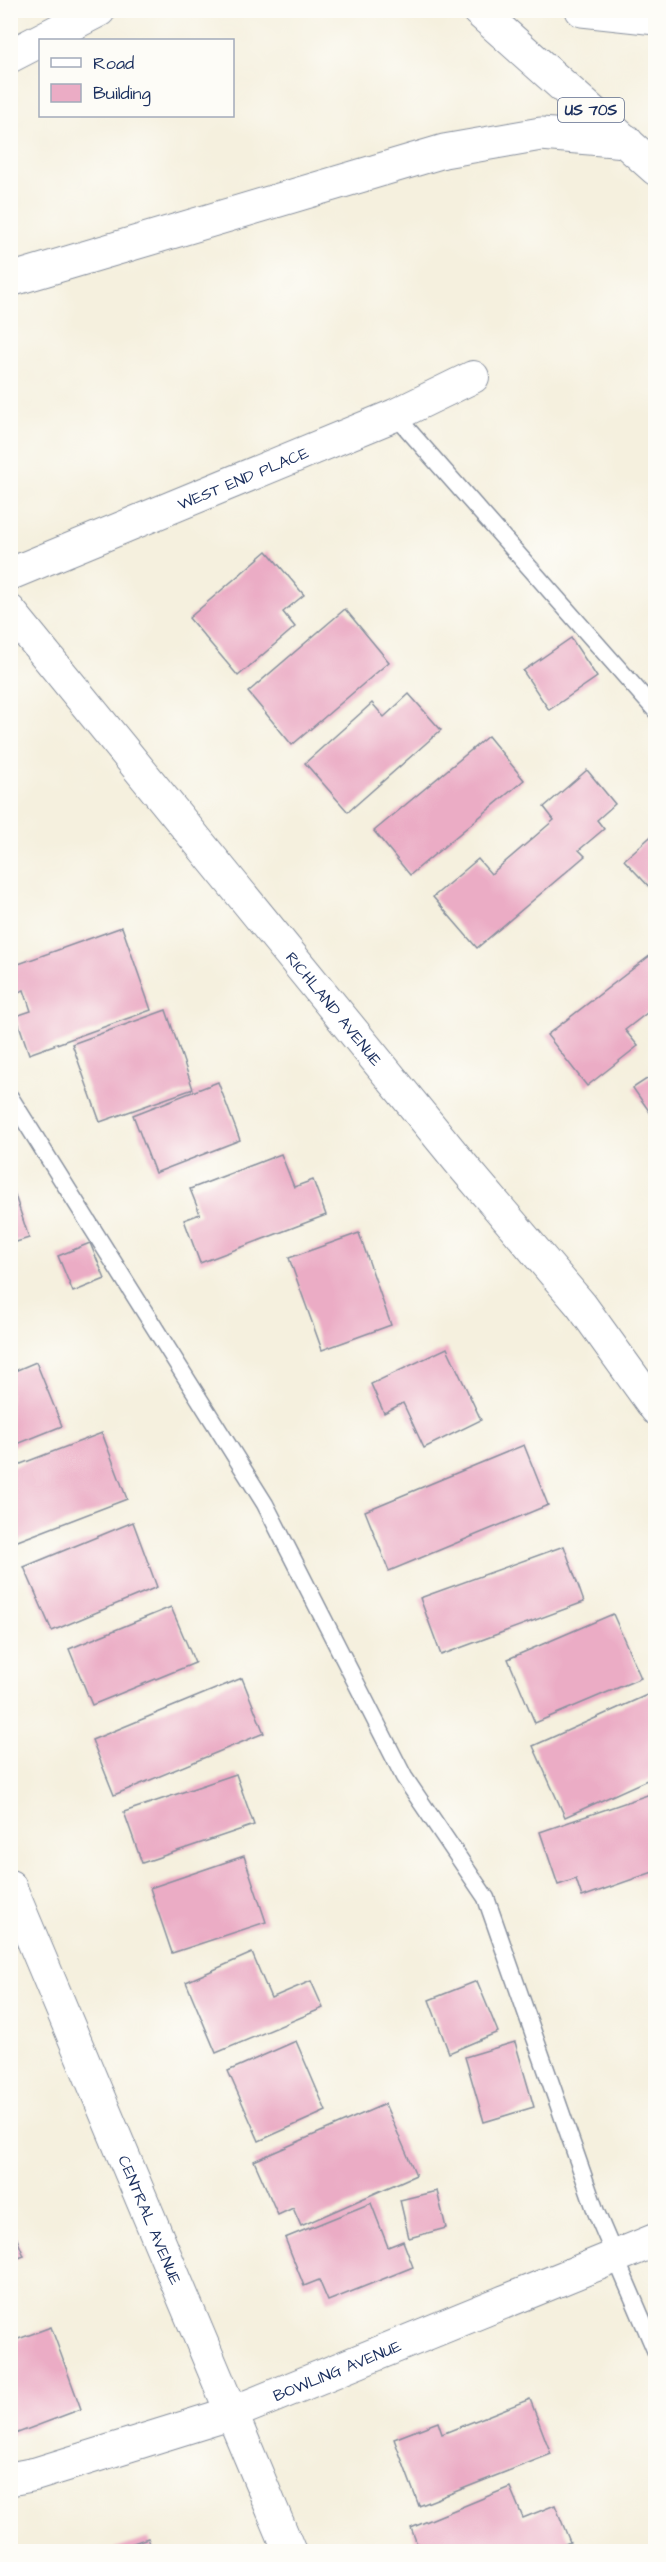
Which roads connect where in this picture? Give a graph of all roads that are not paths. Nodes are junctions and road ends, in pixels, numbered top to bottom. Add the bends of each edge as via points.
1 (99, 10) edge
2 (478, 10) edge
3 (582, 10) edge
4 (649, 18) edge
5 (43, 39) edge
6 (39, 41) edge
7 (10, 56) edge
8 (626, 141) junction
9 (656, 169) edge
10 (10, 280) edge
11 (473, 377) dead end
12 (395, 415) junction
13 (10, 574) edge
14 (10, 611) edge
15 (656, 711) edge
16 (10, 1097) edge
17 (656, 1409) edge
18 (10, 1886) edge
19 (656, 2241) edge
20 (615, 2257) junction
21 (656, 2352) edge
22 (232, 2414) junction
23 (10, 2480) edge
24 (290, 2552) edge

1 - 5 main road
2 - 8 main road, US 70S
3 - 4 main road
6 - 7 main road
8 - 9 main road, US 70S
8 - 10 main road via 542,134 444,151
11 - 12 street, WEST END PLACE
12 - 13 street, WEST END PLACE
12 - 15 lane
14 - 17 street, RICHLAND AVENUE via 581,1305
16 - 20 lane via 265,1504 404,1777 486,1898
18 - 22 street, CENTRAL AVENUE
19 - 20 main road, BOWLING AVENUE
20 - 21 lane
20 - 22 main road, BOWLING AVENUE
22 - 23 main road, BOWLING AVENUE
22 - 24 street, CENTRAL AVENUE

